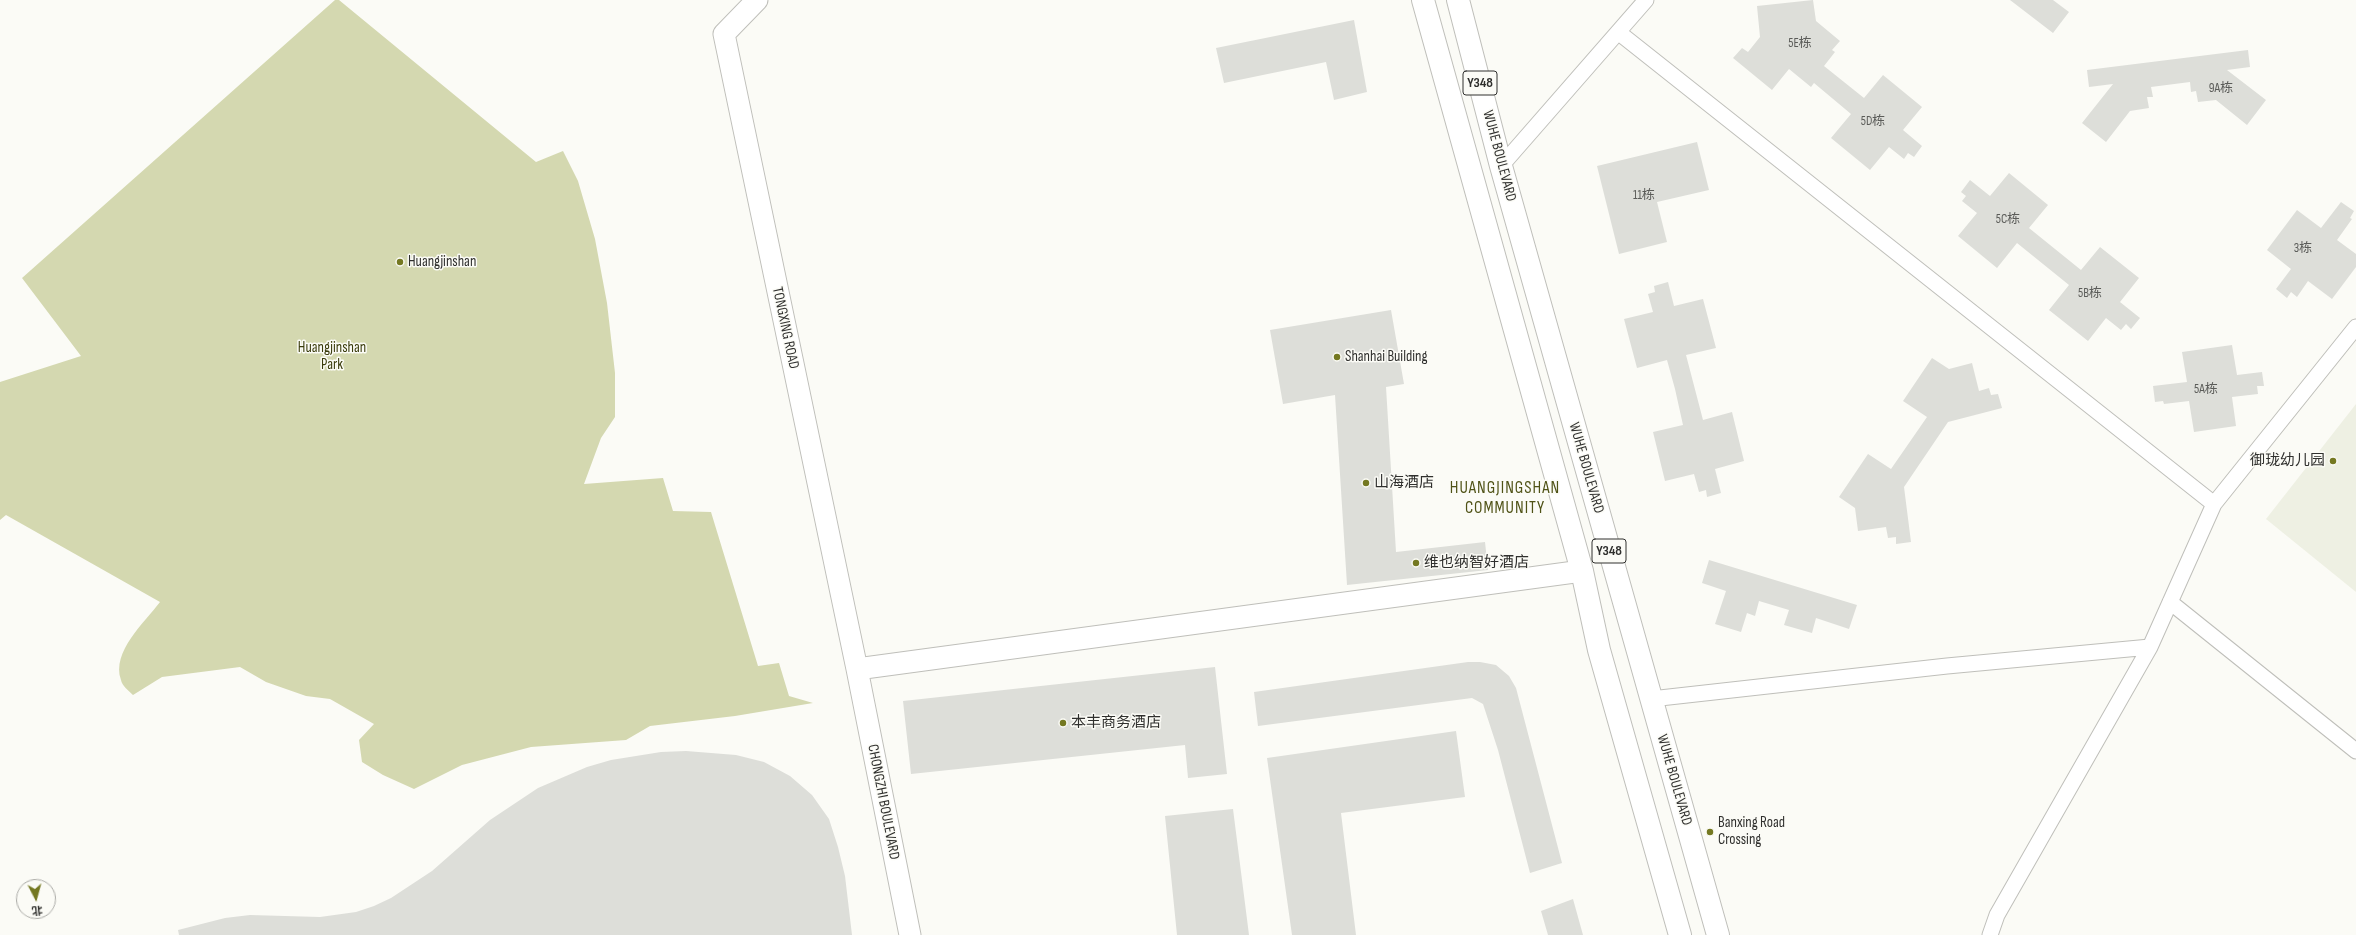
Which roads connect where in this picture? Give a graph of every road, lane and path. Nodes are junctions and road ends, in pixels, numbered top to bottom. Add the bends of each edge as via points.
1 (757, 0) edge
2 (1423, 0) edge
3 (1458, 0) edge
4 (1646, 0) edge
5 (1618, 32) junction
6 (1501, 166) junction
7 (2356, 327) edge
8 (2214, 504) junction
9 (1582, 572) junction
10 (2170, 602) junction
11 (2150, 648) junction
12 (857, 669) junction
13 (1652, 699) junction
14 (2356, 751) edge
15 (910, 935) edge
16 (1680, 935) edge
17 (1718, 935) edge
18 (1990, 935) edge

1 - 12 street, TONGXING ROAD via 724,34
2 - 9 main road, WUHE BOULEVARD / Y348
3 - 6 main road, WUHE BOULEVARD / Y348
4 - 5 street
5 - 6 street
5 - 8 street
6 - 13 main road, WUHE BOULEVARD / Y348
7 - 8 street
8 - 10 street
9 - 12 street
9 - 16 main road, WUHE BOULEVARD / Y348 via 1599,650
10 - 11 street
10 - 14 street
11 - 13 street
11 - 18 street via 1997,915
12 - 15 street, CHONGZHI BOULEVARD
13 - 17 main road, WUHE BOULEVARD / Y348

